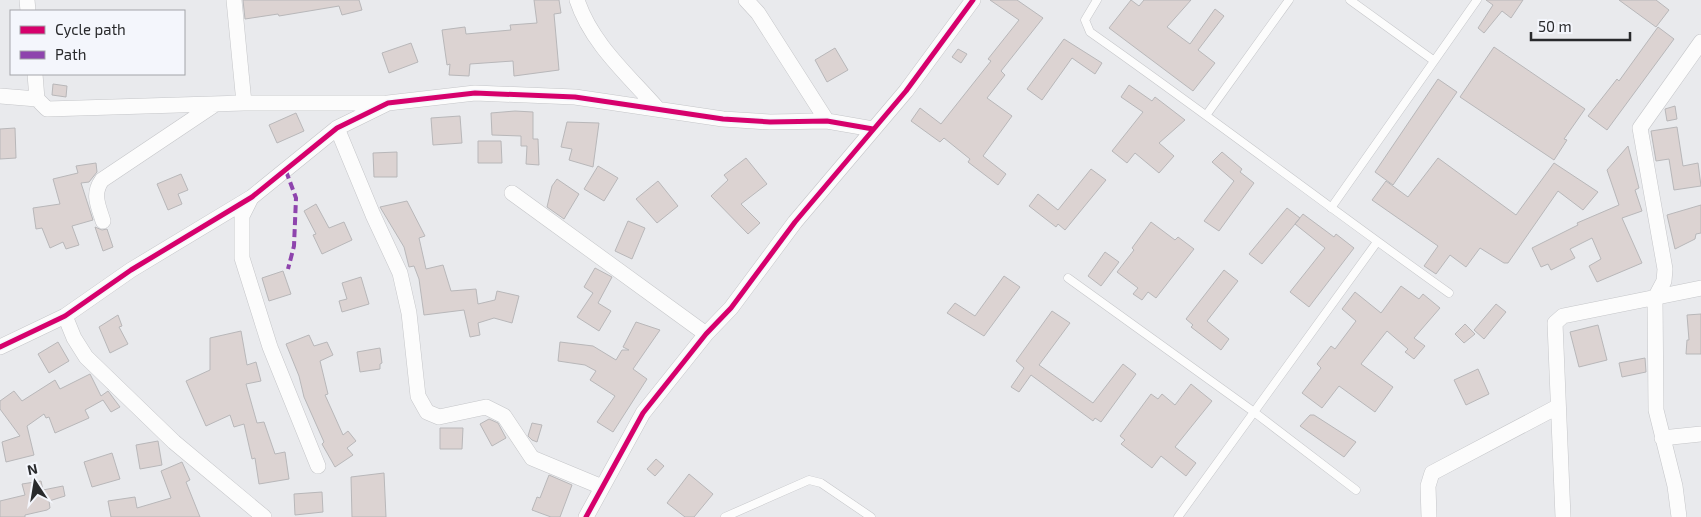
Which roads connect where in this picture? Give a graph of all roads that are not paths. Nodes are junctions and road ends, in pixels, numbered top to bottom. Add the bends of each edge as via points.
1 (234, 0) edge
2 (577, 0) edge
3 (746, 0) edge
4 (973, 0) edge
5 (1097, 0) edge
6 (1289, 0) edge
7 (1350, 0) edge
8 (1477, 0) edge
9 (1701, 42) edge
10 (1433, 60) junction
11 (34, 75) edge
12 (0, 96) edge
13 (37, 99) junction
14 (244, 103) junction
15 (388, 103) junction
16 (215, 104) junction
17 (657, 108) junction
18 (1206, 114) junction
19 (827, 121) junction
20 (337, 128) junction
21 (873, 129) junction
22 (512, 193) dead end
23 (252, 197) junction
24 (1331, 208) junction
25 (103, 221) dead end
26 (1377, 242) junction
27 (1068, 278) dead end
28 (1701, 288) edge
29 (1449, 292) dead end
30 (1655, 298) junction
31 (65, 316) junction
32 (706, 334) junction
33 (0, 347) edge
34 (1557, 407) junction
35 (1254, 412) junction
36 (1701, 434) edge
37 (1662, 438) junction
38 (318, 466) dead end
39 (602, 487) junction
40 (1356, 490) dead end
41 (264, 517) edge
42 (586, 517) edge
43 (725, 517) edge
44 (871, 517) edge
45 (1178, 517) edge
46 (1429, 517) edge
47 (1563, 517) edge
48 (1679, 517) edge

1 - 14 street
2 - 17 street via 595,37
3 - 19 street via 758,13
4 - 21 street via 906,91
5 - 18 lane via 1085,20 1090,32
6 - 18 lane
7 - 10 lane
8 - 10 lane
9 - 30 street via 1640,128 1665,269 1664,281
10 - 24 lane
11 - 13 street
12 - 13 street
13 - 16 street via 47,108
14 - 15 street
14 - 16 street
15 - 17 street via 475,93 575,97
15 - 20 street
16 - 25 street via 102,180 96,187 95,197
17 - 19 street via 733,120
18 - 24 lane
19 - 21 street
20 - 23 street
20 - 39 street via 400,273 409,313 418,396 427,412 439,417 486,407 504,416 532,458
21 - 32 street via 795,222 731,308
22 - 32 street
23 - 31 street via 131,270
23 - 38 street via 242,216 242,258 270,347
24 - 26 lane
26 - 29 lane
26 - 35 lane
27 - 35 lane
28 - 30 street
30 - 34 street via 1558,319 1554,328
30 - 37 street via 1656,410
31 - 33 street
31 - 41 street via 86,357 174,442
32 - 39 street via 643,413
34 - 46 street via 1432,473 1428,486
34 - 47 street
35 - 40 lane
35 - 45 lane
36 - 37 street
37 - 48 street via 1675,486
39 - 42 street
43 - 44 lane via 809,480 821,483

